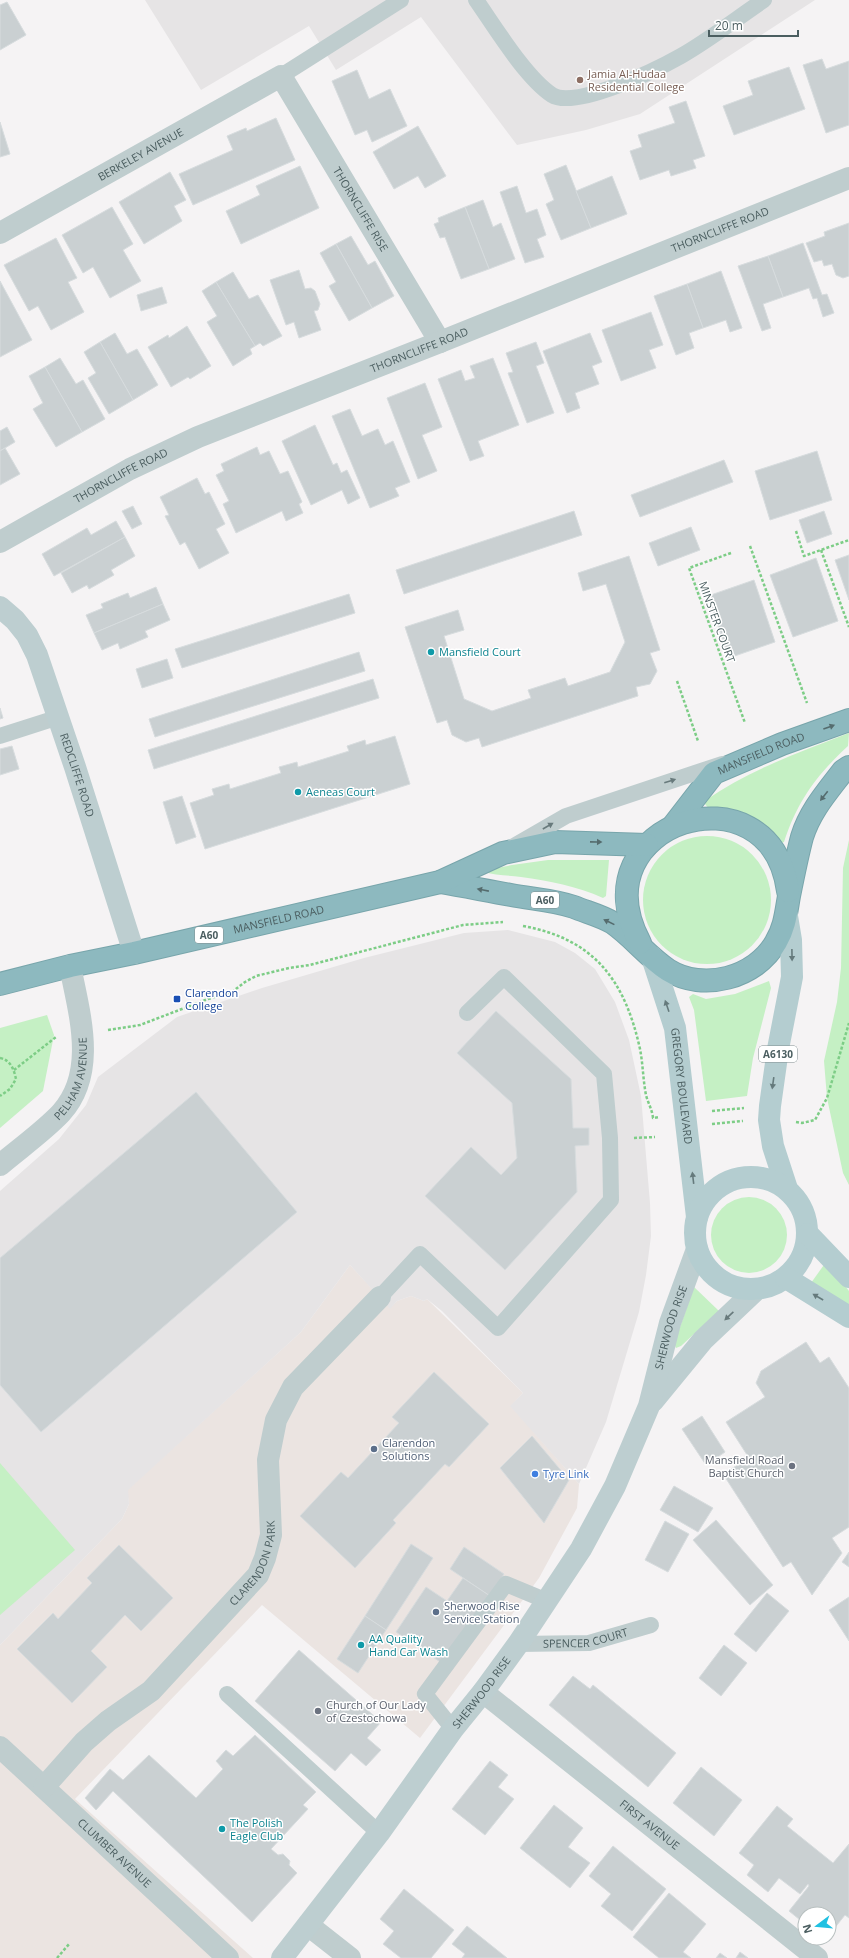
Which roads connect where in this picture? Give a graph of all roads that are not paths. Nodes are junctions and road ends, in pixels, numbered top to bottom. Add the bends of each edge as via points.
1 (401, 0) edge
2 (476, 0) edge
3 (764, 0) edge
4 (281, 76) junction
5 (849, 178) edge
6 (0, 233) edge
7 (440, 342) junction
8 (0, 542) edge
9 (0, 607) edge
10 (59, 717) junction
11 (849, 720) edge
12 (0, 736) edge
13 (782, 744) junction
14 (849, 767) edge
15 (673, 826) junction
16 (647, 845) junction
17 (503, 853) junction
18 (440, 882) junction
19 (788, 907) junction
20 (646, 951) junction
21 (134, 954) junction
22 (70, 966) junction
23 (0, 984) edge
24 (467, 1013) dead end
25 (0, 1165) edge
26 (787, 1190) junction
27 (697, 1217) junction
28 (808, 1234) junction
29 (697, 1249) junction
30 (849, 1277) edge
31 (786, 1278) junction
32 (757, 1289) junction
33 (380, 1297) joint
34 (849, 1317) edge
35 (649, 1406) junction
36 (547, 1601) junction
37 (651, 1625) dead end
38 (518, 1644) junction
39 (483, 1692) junction
40 (227, 1694) dead end
41 (453, 1729) junction
42 (0, 1748) edge
43 (44, 1787) junction
44 (379, 1833) junction
45 (308, 1925) junction
46 (228, 1958) edge
47 (282, 1958) edge
48 (350, 1958) edge
49 (817, 1958) edge

1 - 4 lane
2 - 3 lane via 527,71 553,95 575,98 614,87 681,56
4 - 6 street, BERKELEY AVENUE
4 - 7 street, THORNCLIFFE RISE
5 - 7 street, THORNCLIFFE ROAD
7 - 8 street, THORNCLIFFE ROAD via 198,437 130,469
9 - 10 main road, REDCLIFFE ROAD via 27,635 37,655
10 - 12 lane
10 - 21 main road, REDCLIFFE ROAD
13 -> 11 highway, MANSFIELD ROAD
13 - 15 highway, MANSFIELD ROAD via 714,773
17 -> 13 lane via 566,816
14 -> 19 highway, MANSFIELD ROAD via 814,808 803,836
15 - 16 highway, MANSFIELD ROAD
15 - 19 highway, MANSFIELD ROAD via 688,820 723,819 754,832 764,840 782,865 787,880
17 -> 16 highway, MANSFIELD ROAD / A60 via 555,842
16 - 20 highway, MANSFIELD ROAD via 633,867 627,896 632,930
17 - 18 highway, MANSFIELD ROAD / A60
20 -> 18 highway, MANSFIELD ROAD / A60 via 612,922 572,907 546,900
18 - 21 highway, MANSFIELD ROAD / A60
19 - 20 highway, MANSFIELD ROAD via 781,934 764,958 753,967 729,978 714,980 685,977 669,970
19 -> 26 main road, GREGORY BOULEVARD / A6130 via 792,977 769,1113 773,1146
27 -> 20 main road, GREGORY BOULEVARD via 675,1028
21 - 22 highway, MANSFIELD ROAD / A60
22 - 23 highway, MANSFIELD ROAD / A60
22 - 25 street, PELHAM AVENUE via 83,1032 82,1066 78,1086 61,1112
24 - 33 lane via 504,977 604,1074 610,1138 611,1200 498,1328 420,1254
26 - 27 main road, GREGORY BOULEVARD via 774,1181 743,1177 727,1182 714,1191
26 - 28 main road, GREGORY BOULEVARD via 798,1202 806,1218
27 - 29 main road, GREGORY BOULEVARD
28 - 30 main road
28 - 31 main road, GREGORY BOULEVARD via 805,1251 798,1266
29 - 32 main road, GREGORY BOULEVARD via 703,1263 726,1284 741,1289
29 - 35 main road, SHERWOOD RISE via 670,1323
31 - 32 main road, GREGORY BOULEVARD via 772,1286
34 -> 31 main road
32 -> 35 main road, SHERWOOD RISE via 703,1340
33 - 43 street, CLARENDON PARK via 294,1387 276,1420 268,1460 271,1535 258,1575 151,1692 108,1721 84,1742
35 - 36 main road, SHERWOOD RISE via 615,1486 582,1549
36 - 38 main road, SHERWOOD RISE
36 - 41 lane via 506,1584 424,1694
37 - 38 lane, SPENCER COURT via 589,1643
38 - 39 main road, SHERWOOD RISE
39 - 41 main road, SHERWOOD RISE
39 - 49 street, FIRST AVENUE
40 - 44 lane
41 - 44 main road, SHERWOOD RISE
42 - 43 street, CLUMBER AVENUE
43 - 46 street, CLUMBER AVENUE
44 - 45 main road, SHERWOOD RISE
45 - 47 main road, SHERWOOD RISE
45 - 48 street

